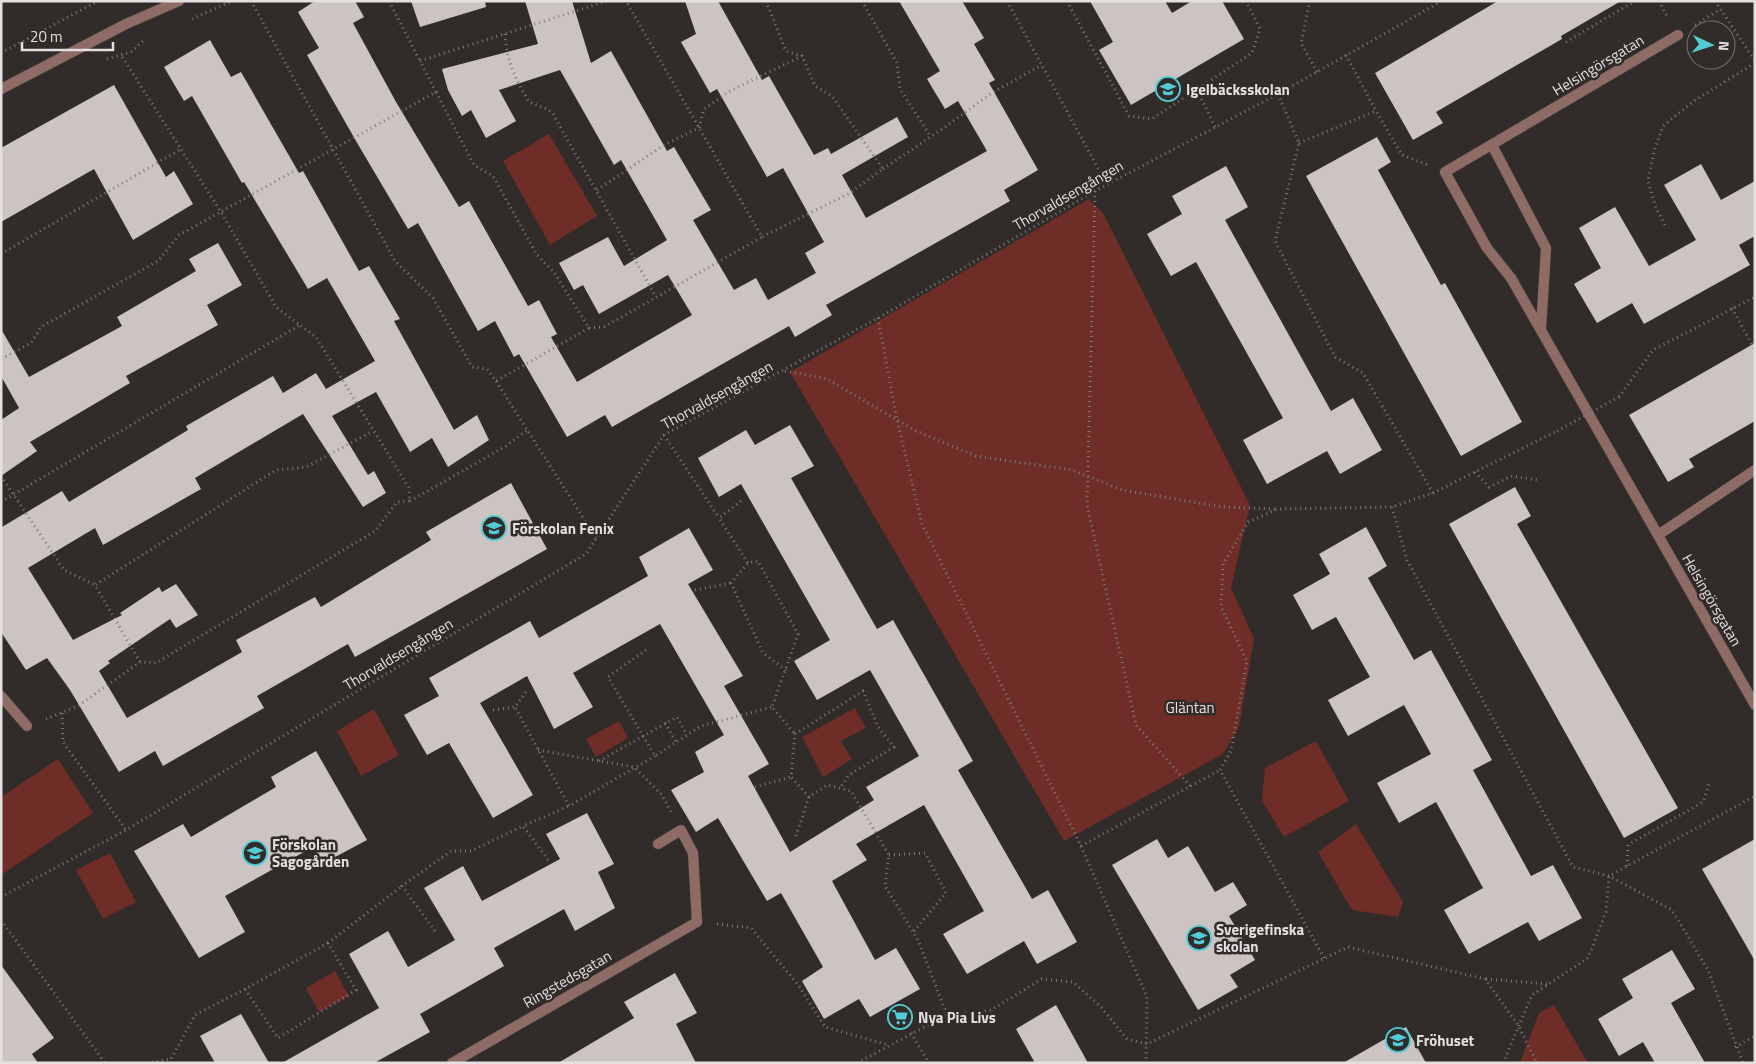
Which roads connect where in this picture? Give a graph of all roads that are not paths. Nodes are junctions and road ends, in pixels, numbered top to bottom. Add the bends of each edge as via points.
1 (178, 1) edge
2 (1678, 35) road end
3 (1, 89) edge
4 (1492, 145) junction
5 (1541, 329) junction
6 (1755, 470) edge
7 (1658, 535) junction
8 (1, 696) edge
9 (1755, 705) edge
10 (26, 726) road end
11 (658, 844) dead end
12 (452, 1063) edge

1 - 3 street via 126,24
2 - 4 street, Helsingörsgatan
4 - 5 street via 1546,248
4 - 5 street, Helsingörsgatan via 1446,172 1487,248 1511,278
5 - 7 street, Helsingörsgatan
6 - 7 street
7 - 9 street, Helsingörsgatan
8 - 10 street
11 - 12 street, Ringstedsgatan via 681,830 693,853 697,922

